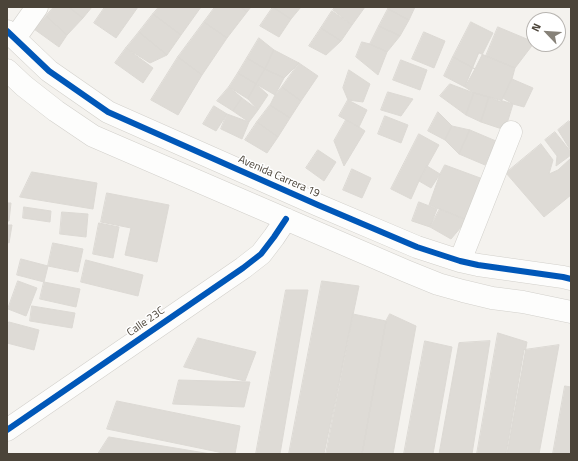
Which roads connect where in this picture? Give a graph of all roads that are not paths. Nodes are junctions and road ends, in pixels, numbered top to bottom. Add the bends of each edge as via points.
1 (37, 7) edge
2 (11, 35) edge
3 (7, 70) edge
4 (511, 132) dead end
5 (286, 219) junction
6 (460, 261) junction
7 (571, 279) edge
8 (571, 312) edge
9 (7, 430) edge

1 - 2 street
2 - 6 street, Avenida Carrera 19 via 49,71 108,112 410,244
3 - 5 street via 56,111 93,136
4 - 6 street
5 - 8 street via 438,284 492,298
5 - 9 street, Calle 23C via 261,254 243,268
6 - 7 street, Avenida Carrera 19

